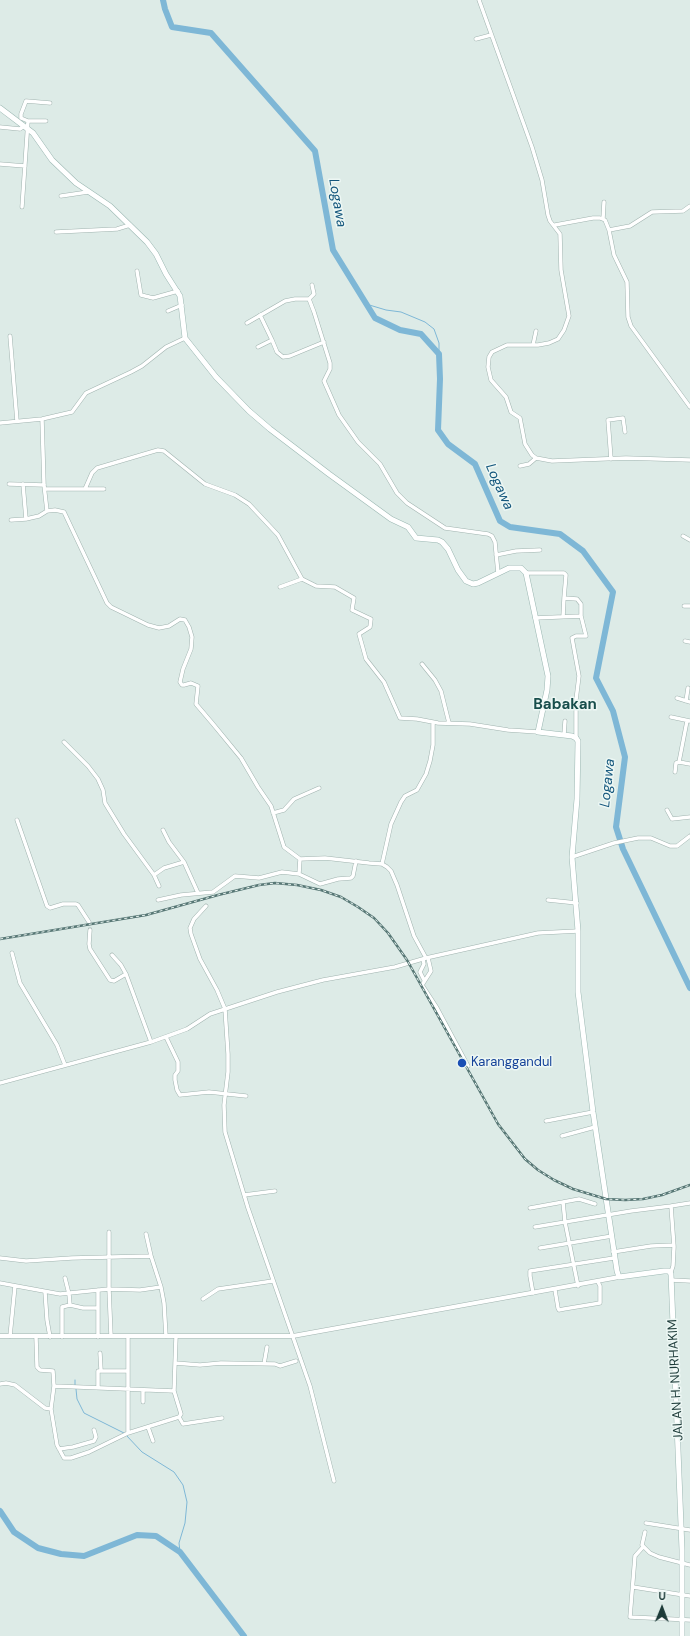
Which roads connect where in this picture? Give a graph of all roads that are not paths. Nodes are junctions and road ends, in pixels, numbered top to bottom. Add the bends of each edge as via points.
1 (479, 0) edge
2 (491, 35) junction
3 (476, 39) dead end
4 (50, 103) dead end
5 (0, 108) edge
6 (28, 121) junction
7 (46, 121) dead end
8 (0, 127) edge
9 (26, 128) junction
10 (0, 164) edge
11 (25, 166) junction
12 (88, 192) junction
13 (61, 196) dead end
14 (604, 202) dead end
15 (690, 206) edge
16 (22, 207) dead end
17 (603, 219) junction
18 (130, 225) junction
19 (554, 225) junction
20 (609, 230) junction
21 (56, 232) dead end
22 (137, 271) dead end
23 (312, 285) dead end
24 (178, 291) junction
25 (309, 299) junction
26 (182, 305) junction
27 (168, 311) dead end
28 (260, 315) junction
29 (247, 322) dead end
30 (536, 331) dead end
31 (10, 336) dead end
32 (185, 338) junction
33 (272, 340) junction
34 (324, 342) junction
35 (533, 345) junction
36 (258, 347) dead end
37 (690, 407) edge
38 (42, 419) junction
39 (17, 421) junction
40 (0, 423) edge
41 (625, 432) dead end
42 (536, 458) junction
43 (611, 459) junction
44 (690, 460) edge
45 (520, 466) dead end
46 (9, 484) dead end
47 (23, 484) junction
48 (44, 487) junction
49 (85, 489) junction
50 (104, 489) dead end
51 (47, 511) junction
52 (26, 519) junction
53 (11, 520) dead end
54 (683, 536) dead end
55 (690, 540) edge
56 (540, 550) dead end
57 (496, 555) junction
58 (498, 573) junction
59 (526, 573) junction
60 (302, 579) junction
61 (280, 587) dead end
62 (564, 598) junction
63 (684, 606) dead end
64 (690, 606) edge
65 (581, 616) junction
66 (563, 617) junction
67 (535, 618) junction
68 (685, 641) dead end
69 (690, 642) edge
70 (422, 664) dead end
71 (688, 688) dead end
72 (677, 698) dead end
73 (688, 701) edge
74 (671, 717) dead end
75 (565, 721) dead end
76 (689, 721) edge
77 (433, 722) junction
78 (449, 723) junction
79 (538, 732) junction
80 (564, 735) junction
81 (576, 738) junction
82 (64, 742) dead end
83 (679, 762) junction
84 (690, 764) edge
85 (675, 772) dead end
86 (319, 788) dead end
87 (667, 810) dead end
88 (273, 814) junction
89 (690, 817) edge
90 (17, 820) dead end
91 (164, 830) dead end
92 (690, 836) edge
93 (572, 857) junction
94 (300, 860) junction
95 (356, 861) junction
96 (184, 862) junction
97 (382, 864) junction
98 (299, 874) junction
99 (154, 875) junction
100 (159, 886) dead end
101 (198, 893) junction
102 (158, 900) dead end
103 (548, 900) dead end
104 (577, 903) junction
105 (206, 906) dead end
106 (89, 922) tunnel mouth
107 (90, 930) tunnel mouth
108 (578, 931) junction
109 (12, 953) dead end
110 (112, 955) dead end
111 (426, 958) junction
112 (126, 974) junction
113 (424, 980) junction
114 (225, 1009) junction
115 (166, 1037) junction
116 (151, 1042) junction
117 (65, 1065) junction
118 (468, 1066) dead end
119 (0, 1082) edge
120 (225, 1094) junction
121 (246, 1096) dead end
122 (593, 1112) junction
123 (546, 1120) dead end
124 (595, 1127) junction
125 (562, 1136) dead end
126 (275, 1191) dead end
127 (244, 1195) junction
128 (563, 1202) junction
129 (690, 1203) edge
130 (594, 1204) dead end
131 (671, 1206) junction
132 (530, 1208) dead end
133 (608, 1214) junction
134 (565, 1222) junction
135 (534, 1227) dead end
136 (109, 1232) dead end
137 (146, 1234) dead end
138 (612, 1236) junction
139 (569, 1244) junction
140 (674, 1245) junction
141 (540, 1248) dead end
142 (614, 1255) junction
143 (150, 1256) junction
144 (109, 1257) junction
145 (0, 1258) edge
146 (573, 1264) junction
147 (671, 1272) junction
148 (619, 1277) junction
149 (65, 1278) dead end
150 (671, 1280) junction
151 (273, 1281) junction
152 (690, 1281) edge
153 (598, 1282) junction
154 (0, 1283) edge
155 (15, 1286) junction
156 (578, 1286) junction
157 (161, 1287) junction
158 (109, 1289) junction
159 (98, 1290) junction
160 (555, 1290) junction
161 (45, 1292) junction
162 (533, 1293) junction
163 (69, 1294) junction
164 (204, 1299) dead end
165 (70, 1305) junction
166 (97, 1308) junction
167 (0, 1336) edge
168 (10, 1336) junction
169 (111, 1336) junction
170 (166, 1336) junction
171 (293, 1336) junction
172 (36, 1337) junction
173 (50, 1337) junction
174 (62, 1337) junction
175 (98, 1337) junction
176 (128, 1337) junction
177 (176, 1337) junction
178 (267, 1347) dead end
179 (100, 1353) dead end
180 (296, 1361) dead end
181 (175, 1363) junction
182 (264, 1364) junction
183 (101, 1370) junction
184 (128, 1371) junction
185 (0, 1384) edge
186 (54, 1386) junction
187 (98, 1388) junction
188 (128, 1390) junction
189 (143, 1390) junction
190 (174, 1391) junction
191 (143, 1402) dead end
192 (50, 1409) junction
193 (179, 1417) junction
194 (222, 1418) dead end
195 (148, 1427) junction
196 (94, 1430) dead end
197 (125, 1434) junction
198 (153, 1441) dead end
199 (59, 1449) junction
200 (334, 1481) dead end
201 (646, 1523) dead end
202 (681, 1529) junction
203 (690, 1530) edge
204 (645, 1532) dead end
205 (643, 1547) junction
206 (682, 1563) junction
207 (690, 1565) edge
208 (633, 1587) junction
209 (682, 1594) junction
210 (690, 1596) edge
211 (682, 1619) junction
212 (690, 1620) edge
213 (682, 1636) edge

1 - 2 street
2 - 3 street
2 - 19 street via 532,147 542,180 548,215
4 - 6 street via 25,102 20,118
5 - 9 main road
6 - 7 street
6 - 9 street
8 - 9 street
9 - 11 street
9 - 12 main road via 33,133 52,160
10 - 11 street
11 - 16 street
12 - 13 street
12 - 18 main road via 110,206
14 - 17 street
15 - 20 street via 683,211 652,212 630,226
17 - 19 street via 593,218
17 - 20 street
18 - 21 street via 117,230
18 - 24 main road via 156,254
19 - 35 street via 561,237 568,323 558,338 549,343
20 - 37 street via 614,255 627,282 630,326
22 - 24 street via 141,295 153,298
23 - 25 street via 314,292
24 - 26 main road
25 - 28 street via 285,302
25 - 34 street
26 - 27 street
26 - 32 main road
28 - 29 street
28 - 33 street
30 - 35 street
31 - 39 street
32 - 38 street via 166,347 142,366 86,393 72,412
32 - 58 main road via 216,377 270,429 391,518 408,527 416,538 442,542 466,581 478,583
33 - 34 street via 277,352 283,357
33 - 36 street
34 - 57 street via 330,366 324,381 335,409 358,442 380,464 401,498 445,528 491,535 495,541
35 - 42 street via 507,345 497,349 489,357 488,366 491,380 506,397 511,412 520,418 525,444
38 - 39 street
38 - 48 street
39 - 40 street
41 - 43 street via 623,418 608,420
42 - 43 street via 552,461
42 - 45 street via 529,464
43 - 44 street
46 - 47 street
47 - 48 street
47 - 52 street
48 - 49 street
48 - 51 street
49 - 50 street
49 - 60 street via 97,468 158,450 164,451 205,484 235,495 249,504 278,535
51 - 52 street
51 - 88 street via 66,513 111,607 159,628 169,626 180,619 185,620 191,631 191,649 180,682 184,685 191,683 198,686 196,704 241,758 272,806
52 - 53 street
54 - 55 street
56 - 57 street
57 - 58 street
58 - 59 main road via 514,567 521,568
59 - 62 street via 564,573
59 - 67 main road
60 - 61 street
60 - 77 street via 316,586 335,587 354,598 352,610 371,619 370,627 359,634 366,659 384,682 399,717
62 - 65 street via 579,601
62 - 66 street
63 - 64 street
65 - 66 street
65 - 81 street via 586,636 576,636 572,640 579,676
66 - 67 street
67 - 79 main road via 548,682
68 - 69 street
70 - 78 street via 441,691
71 - 73 street
72 - 73 street
74 - 76 street
75 - 80 street
76 - 83 street
77 - 78 street
77 - 97 street via 433,744 426,774 417,790 405,796 401,802 391,824
78 - 79 street
79 - 80 main road
80 - 81 main road
81 - 93 main road via 577,799
82 - 99 street via 98,779 105,803
83 - 84 street
83 - 85 street via 676,763
86 - 88 street via 294,799 284,810
87 - 89 street via 672,819
88 - 94 street via 284,847
90 - 106 street via 47,906 50,908 76,904
91 - 96 street via 166,837
92 - 93 street via 674,846 651,838 630,839
93 - 104 main road
94 - 95 street via 316,858
94 - 98 street
95 - 97 street
95 - 98 street via 351,878 320,884
96 - 99 street via 164,868
96 - 101 street
97 - 111 street via 392,871 414,936
98 - 101 street via 282,872 260,878 235,876 216,890
99 - 100 street
101 - 102 street
103 - 104 street
104 - 108 main road
105 - 114 street via 194,919 190,928 191,934 200,959
107 - 112 street via 90,949 110,980 114,981
108 - 111 street via 538,933
108 - 122 main road via 578,992
109 - 117 street via 20,983 57,1045
110 - 112 street
111 - 113 street via 420,972
111 - 113 street via 431,971
111 - 114 street via 395,967 323,980
112 - 116 street
113 - 118 street via 422,985
114 - 115 street via 205,1016 187,1029
114 - 120 street via 228,1054
115 - 116 street
115 - 120 street via 178,1062 178,1071 175,1075 178,1094
116 - 117 street
117 - 119 street
120 - 121 street
120 - 127 street via 225,1132
122 - 123 street
122 - 124 main road
124 - 125 street
124 - 133 main road
126 - 127 street
127 - 151 street
128 - 130 street via 579,1199
128 - 132 street
128 - 134 street
129 - 131 street
131 - 133 street
131 - 140 street
133 - 134 street
133 - 138 main road
134 - 135 street
134 - 139 street
136 - 144 street
137 - 143 street
138 - 139 street
138 - 142 main road
139 - 141 street
139 - 146 street
140 - 142 street via 651,1246
140 - 147 street
142 - 146 street
142 - 148 main road
143 - 144 street
143 - 157 street
144 - 145 street via 26,1261
144 - 158 street
146 - 156 street
146 - 162 street via 530,1271
147 - 148 main road
147 - 150 main road, JALAN H. NURHAKIM
148 - 153 street
149 - 163 street
150 - 152 street
150 - 202 main road, JALAN H. NURHAKIM
151 - 164 street via 218,1289
151 - 171 street
153 - 156 street
153 - 160 street via 600,1303 561,1310 558,1309
154 - 155 street
155 - 161 street
155 - 168 street
156 - 160 street
157 - 158 street via 140,1290
157 - 170 street
158 - 159 street
158 - 169 street
159 - 163 street
159 - 166 street
160 - 162 street
161 - 163 street
161 - 173 street
162 - 171 street
163 - 165 street
165 - 166 street
165 - 174 street via 62,1307
166 - 175 street
167 - 168 street
168 - 172 street
169 - 175 street
169 - 176 street
170 - 176 street
170 - 177 street
171 - 177 street
171 - 200 street via 312,1393
172 - 173 street
172 - 186 street via 36,1368 53,1371
173 - 174 street
174 - 175 street
176 - 184 street
177 - 181 street
178 - 182 street
179 - 183 street
180 - 182 street via 280,1366
181 - 182 street
181 - 190 street
183 - 184 street
183 - 187 street via 98,1372
184 - 188 street
185 - 192 street via 15,1385 45,1408
186 - 187 street
186 - 192 street
187 - 188 street
188 - 189 street
188 - 197 street
189 - 190 street
189 - 191 street
190 - 193 street via 181,1414
192 - 199 street
193 - 194 street via 183,1424
193 - 195 street
195 - 197 street
195 - 198 street
196 - 199 street via 94,1440
197 - 199 street via 71,1458 64,1458
201 - 202 street
202 - 203 street
202 - 206 main road, JALAN H. NURHAKIM
204 - 205 street
205 - 206 street via 654,1556
205 - 208 street via 635,1556
206 - 207 street
206 - 209 main road, JALAN H. NURHAKIM
208 - 209 street
208 - 211 street via 630,1617
209 - 210 street
209 - 211 main road, JALAN H. NURHAKIM
211 - 212 street
211 - 213 main road, JALAN H. NURHAKIM

